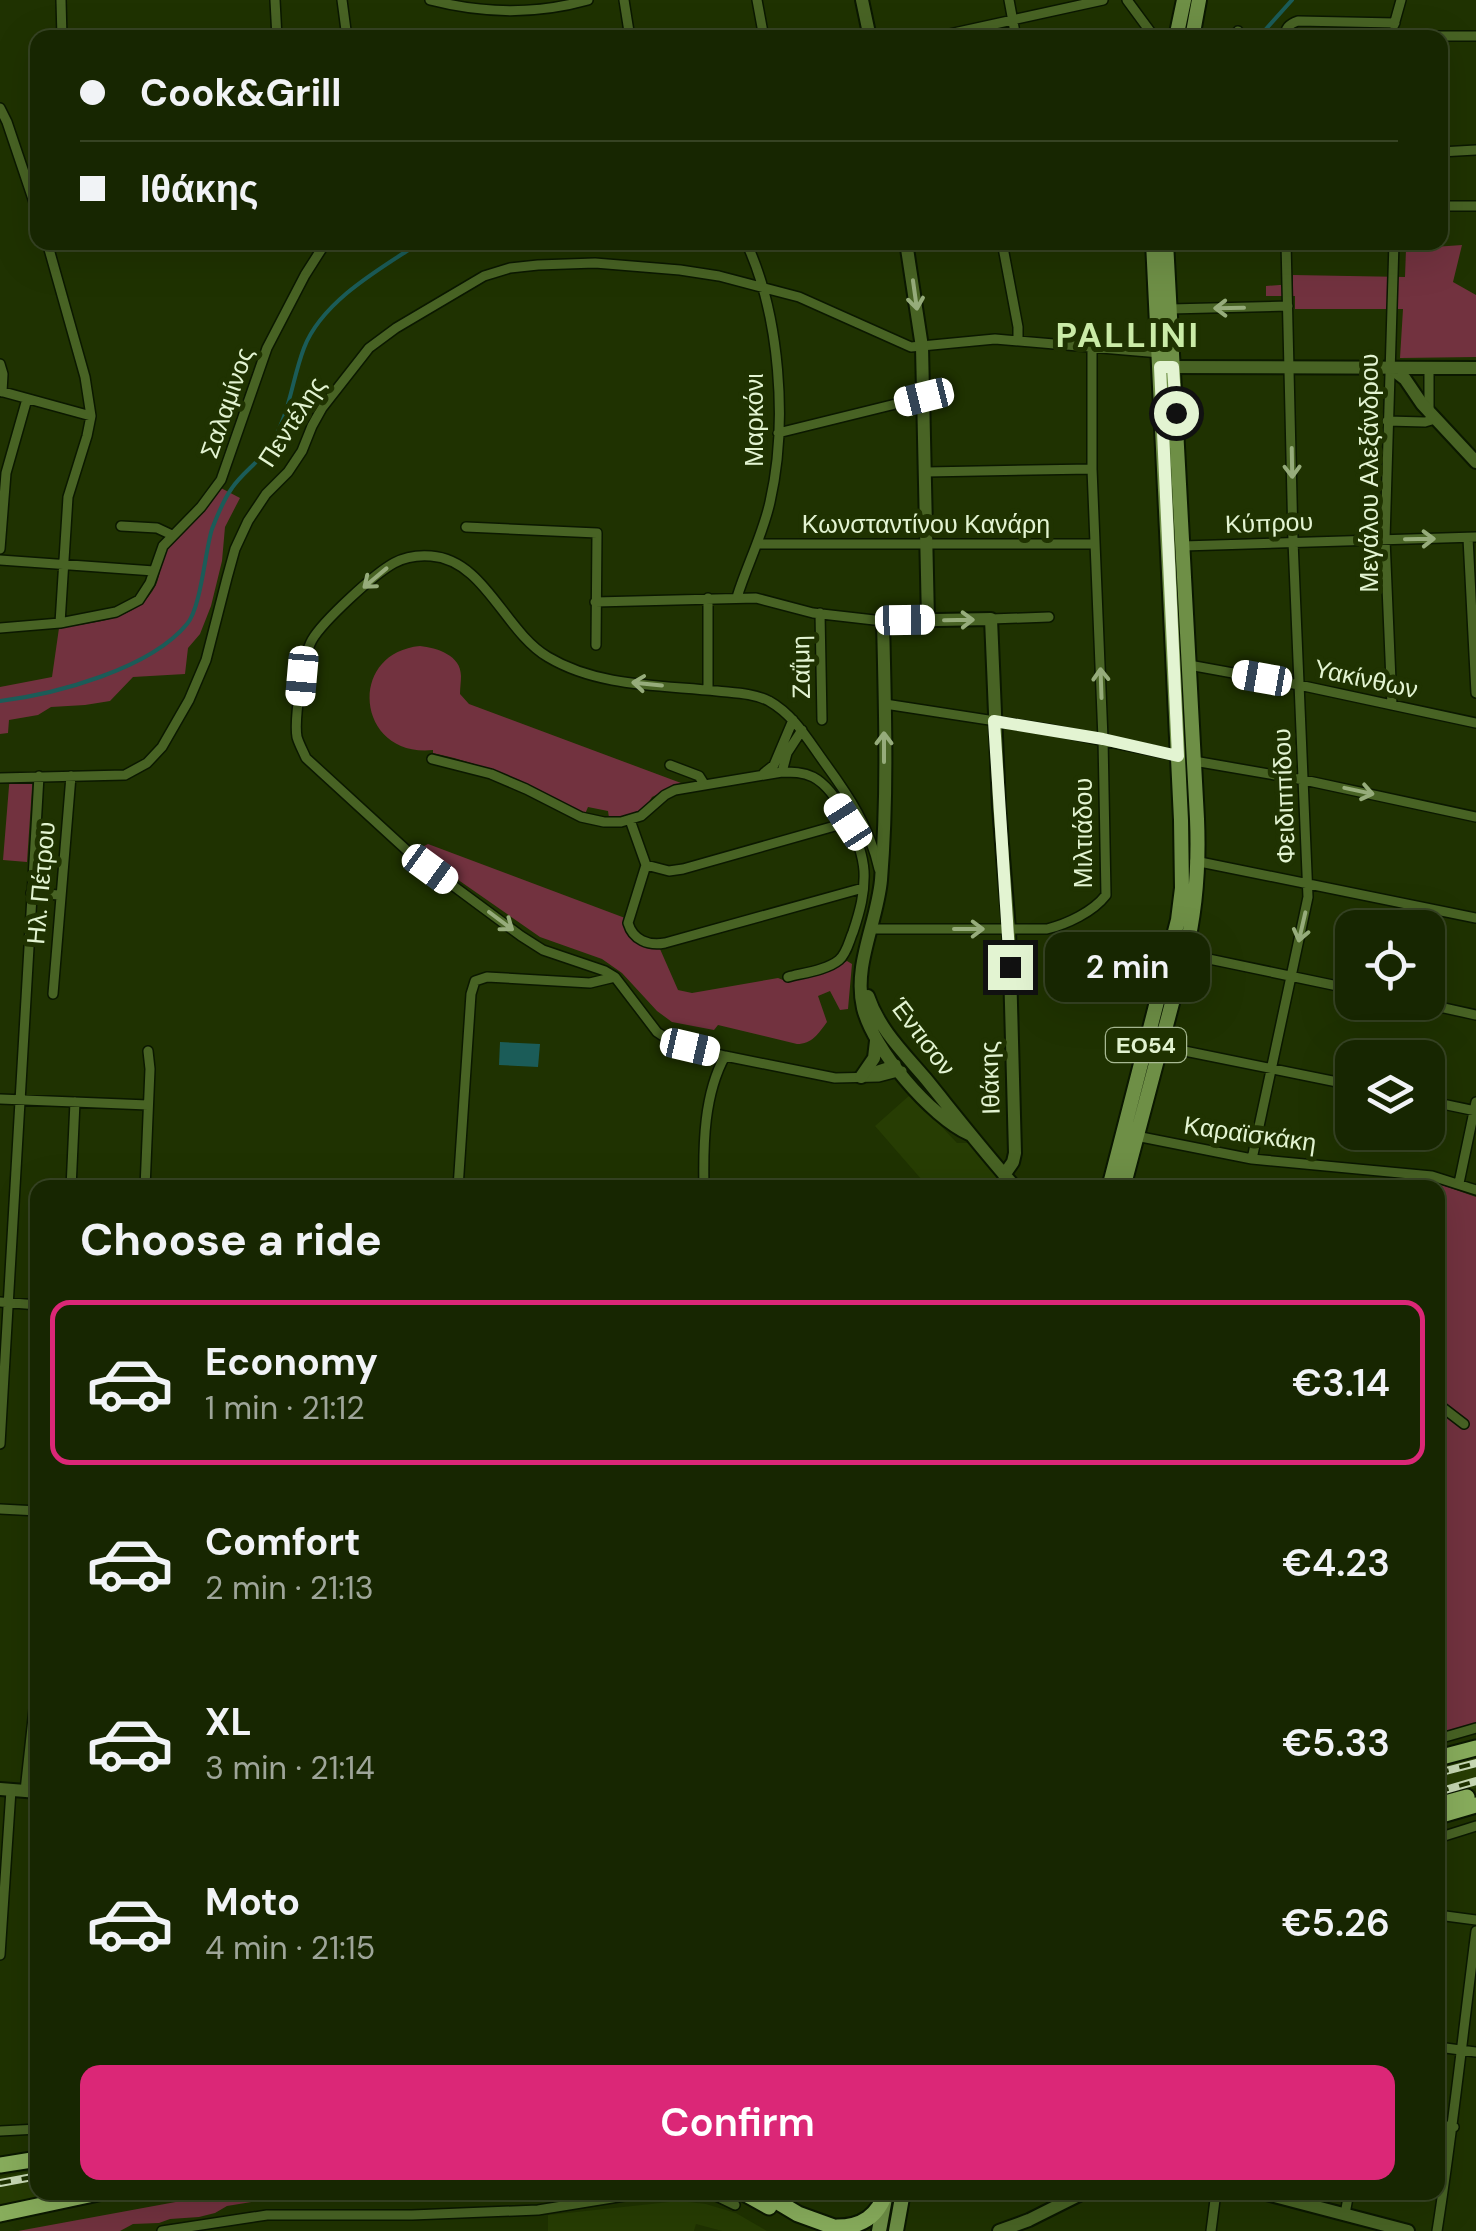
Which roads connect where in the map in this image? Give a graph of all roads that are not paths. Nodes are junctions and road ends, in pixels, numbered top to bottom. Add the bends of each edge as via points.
1 (61, 0) edge
2 (276, 0) edge
3 (342, 0) edge
4 (430, 0) edge
5 (524, 0) edge
6 (586, 0) edge
7 (624, 0) edge
8 (756, 0) edge
9 (862, 0) edge
10 (1008, 0) edge
11 (1103, 0) edge
12 (1128, 0) edge
13 (1184, 0) edge
14 (1199, 0) edge
15 (1400, 0) edge
16 (526, 12) junction
17 (1012, 20) junction
18 (1395, 23) junction
19 (62, 30) edge
20 (278, 30) edge
21 (346, 30) edge
22 (629, 30) edge
23 (762, 30) edge
24 (868, 30) edge
25 (967, 30) edge
26 (1014, 30) edge
27 (1149, 30) edge
28 (1178, 30) edge
29 (1193, 30) edge
30 (1286, 30) edge
31 (1394, 30) edge
32 (1448, 36) edge
33 (1476, 36) edge
34 (0, 108) edge
35 (1476, 150) edge
36 (1448, 152) edge
37 (30, 190) edge
38 (1448, 206) edge
39 (1476, 206) edge
40 (49, 250) edge
41 (321, 250) edge
42 (750, 250) edge
43 (907, 250) edge
44 (1004, 250) edge
45 (1155, 250) edge
46 (1166, 250) edge
47 (1286, 250) edge
48 (1394, 250) edge
49 (762, 287) junction
50 (1288, 306) junction
51 (1170, 309) junction
52 (1018, 340) junction
53 (922, 347) junction
54 (1092, 347) junction
55 (1166, 360) junction
56 (0, 364) edge
57 (1290, 366) junction
58 (1388, 366) junction
59 (1428, 367) junction
60 (1476, 368) edge
61 (1, 391) edge
62 (924, 397) junction
63 (26, 399) junction
64 (91, 416) junction
65 (1432, 416) junction
66 (1387, 421) junction
67 (778, 432) junction
68 (1476, 462) edge
69 (1092, 469) junction
70 (926, 472) junction
71 (120, 526) dead end
72 (466, 527) dead end
73 (172, 535) junction
74 (1472, 537) edge
75 (1385, 539) junction
76 (1293, 541) junction
77 (757, 544) junction
78 (926, 544) junction
79 (1094, 544) junction
80 (1182, 546) junction
81 (0, 549) edge
82 (0, 560) edge
83 (62, 564) junction
84 (154, 571) junction
85 (738, 597) junction
86 (708, 598) junction
87 (595, 602) junction
88 (820, 614) junction
89 (1049, 616) dead end
90 (991, 619) junction
91 (928, 620) junction
92 (883, 621) junction
93 (60, 623) junction
94 (0, 628) edge
95 (596, 645) dead end
96 (1189, 665) junction
97 (1299, 685) junction
98 (708, 690) junction
99 (1476, 693) edge
100 (884, 704) junction
101 (1392, 704) junction
102 (793, 720) junction
103 (822, 720) dead end
104 (994, 721) junction
105 (1476, 723) edge
106 (802, 730) junction
107 (1103, 739) junction
108 (1178, 756) junction
109 (432, 759) dead end
110 (1194, 761) junction
111 (670, 765) dead end
112 (782, 772) junction
113 (762, 774) junction
114 (39, 776) junction
115 (70, 776) junction
116 (0, 778) edge
117 (1304, 780) junction
118 (704, 784) junction
119 (1476, 817) edge
120 (630, 820) junction
121 (848, 822) junction
122 (1190, 860) junction
123 (646, 866) junction
124 (881, 879) junction
125 (1308, 883) junction
126 (864, 888) junction
127 (31, 893) junction
128 (60, 895) junction
129 (1476, 918) edge
130 (872, 929) junction
131 (1009, 930) junction
132 (1185, 954) junction
133 (863, 963) junction
134 (1290, 976) junction
135 (615, 977) junction
136 (788, 977) dead end
137 (1335, 985) edge
138 (53, 994) dead end
139 (1445, 1008) edge
140 (1476, 1015) edge
141 (876, 1038) junction
142 (1160, 1046) junction
143 (148, 1051) dead end
144 (725, 1056) junction
145 (911, 1061) junction
146 (897, 1068) junction
147 (1271, 1069) junction
148 (861, 1077) junction
149 (1335, 1082) edge
150 (0, 1098) edge
151 (20, 1100) junction
152 (75, 1102) junction
153 (1445, 1104) edge
154 (148, 1105) junction
155 (1475, 1108) edge
156 (968, 1134) junction
157 (1136, 1136) junction
158 (1252, 1158) junction
159 (1004, 1175) junction
160 (70, 1180) edge
161 (144, 1180) edge
162 (459, 1180) edge
163 (705, 1180) edge
164 (1009, 1180) edge
165 (1111, 1180) edge
166 (1125, 1180) edge
167 (1445, 1180) edge
168 (1445, 1180) edge
169 (1459, 1183) junction
170 (1476, 1190) edge
171 (4, 1303) edge
172 (30, 1305) edge
173 (1445, 1409) edge
174 (1464, 1424) dead end
175 (0, 1444) edge
176 (0, 1509) edge
177 (30, 1511) edge
178 (30, 1720) edge
179 (1476, 1728) edge
180 (1445, 1737) edge
181 (1476, 1746) edge
182 (1445, 1753) edge
183 (18, 1791) edge
184 (1476, 1794) edge
185 (1445, 1803) edge
186 (1476, 1804) edge
187 (1445, 1814) edge
188 (1476, 1826) edge
189 (1445, 1836) edge
190 (1445, 1916) edge
191 (1476, 1920) edge
192 (1476, 1931) edge
193 (0, 1956) edge
194 (1473, 1981) edge
195 (1445, 2048) edge
196 (1460, 2050) junction
197 (1476, 2052) edge
198 (1445, 2126) edge
199 (1454, 2127) junction
200 (30, 2129) edge
201 (0, 2131) edge
202 (30, 2160) edge
203 (0, 2165) edge
204 (1445, 2182) edge
205 (66, 2200) edge
206 (600, 2200) edge
207 (743, 2200) edge
208 (774, 2200) edge
209 (883, 2200) edge
210 (885, 2200) edge
211 (902, 2200) edge
212 (1069, 2200) edge
213 (1215, 2200) edge
214 (1285, 2200) edge
215 (1442, 2200) edge
216 (0, 2214) edge
217 (1350, 2220) edge
218 (899, 2227) edge
219 (819, 2228) edge
220 (162, 2231) edge
221 (845, 2231) edge
222 (879, 2231) edge
223 (999, 2231) edge
224 (1211, 2231) edge
225 (1408, 2231) edge
226 (1437, 2231) edge

1 - 19 street
2 - 20 street
3 - 21 street
4 - 16 street
5 - 16 street
6 - 16 street
7 - 22 street
8 - 23 street
9 - 24 street
10 - 17 street
11 - 17 street
12 - 27 street
13 - 28 main road
14 - 29 main road
15 - 18 street
17 - 25 street
17 - 26 street
18 - 30 street via 1298,21
18 - 31 street
32 - 33 street
34 - 37 street
35 - 36 street
38 - 39 street
40 - 64 street
41 - 73 street, Σαλαμίνος via 267,348 221,480
42 - 49 street, Μαρκόνι
43 -> 53 street
44 - 52 street
45 - 55 main road, ΕΟ54
46 - 51 main road, ΕΟ54
47 - 50 street, Φειδιππίδου
48 - 58 street, Μεγάλου Αλεξάνδρου
49 - 53 street, Πεντέλης
49 - 67 street, Μαρκόνι via 776,365
49 - 115 street, Πεντέλης via 680,270 538,264 484,276 396,328 369,348 322,408 295,462 248,522 206,660 162,747 126,775
50 -> 51 street
50 - 57 street, Φειδιππίδου
51 - 55 main road, ΕΟ54
52 - 53 street
52 - 54 street
53 - 62 street
54 - 55 street
54 - 69 street, Μιλτιάδου
55 - 57 street
55 - 80 main road, ΕΟ54
55 - 108 main road, ΕΟ54
56 - 61 street
57 - 58 street
57 -> 76 street, Φειδιππίδου
58 - 59 street
58 - 65 street
58 - 66 street, Μεγάλου Αλεξάνδρου
59 - 60 street
59 - 65 street
61 - 63 street
62 - 67 street
62 - 70 street
63 - 64 street
63 - 81 street via 6,472
64 - 83 street via 68,497
65 - 66 street via 1425,422
65 - 68 street
66 - 75 street, Μεγάλου Αλεξάνδρου
67 - 77 street, Μαρκόνι via 772,492
69 - 70 street
69 - 79 street, Μιλτιάδου
70 - 78 street
71 - 73 street
72 - 87 street via 596,533
73 - 84 street, Σαλαμίνος
75 -> 74 street, Κύπρου
74 - 99 street
75 - 76 street, Κύπρου
75 - 101 street, Μεγάλου Αλεξάνδρου
76 - 80 street, Κύπρου
76 - 97 street, Φειδιππίδου
77 - 78 street, Κωνσταντίνου Κανάρη
77 - 85 street, Μαρκόνι
78 - 79 street, Κωνσταντίνου Κανάρη
78 - 91 street
107 -> 79 street, Μιλτιάδου
80 - 96 main road, ΕΟ54
82 - 83 street
83 - 84 street
83 - 93 street
84 - 93 street, Σαλαμίνος via 145,593 130,606
85 - 86 street
85 - 88 street
86 - 87 street
86 - 98 street
87 - 95 street
88 - 92 street
88 - 103 street, Ζαΐμη
89 - 90 street
91 -> 90 street
90 - 104 street, Ιθάκης
91 - 92 street
92 - 100 street, Έντισον
93 - 94 street, Σαλαμίνος
96 - 97 street, Υακίνθων
96 - 110 main road, ΕΟ54
97 - 101 street, Υακίνθων
97 - 117 street, Φειδιππίδου
98 - 102 street via 764,698
98 -> 135 street via 582,674 530,644 465,569 428,556 384,569 324,624 305,656 297,732 314,766 413,856 521,936
100 - 104 street
124 -> 100 street, Έντισον
101 - 105 street, Υακίνθων
102 - 106 street
102 - 113 street via 774,765
104 - 107 street
104 - 131 street, Ιθάκης
106 - 112 street
106 - 124 street via 864,824
107 - 108 street
107 - 131 street, Μιλτιάδου via 1106,895 1060,925
108 - 122 main road, ΕΟ54
109 - 120 street via 500,778 590,820
110 - 117 street
110 - 122 main road, ΕΟ54
111 - 118 street
112 - 113 street
112 - 121 street via 815,778
113 - 118 street
114 - 115 street, Πεντέλης
114 - 116 street, Πεντέλης
114 - 127 street
115 - 128 street, Ηλ. Πέτρου
117 -> 119 street
117 - 125 street, Φειδιππίδου
118 - 120 street via 670,792
120 - 123 street
121 - 123 street via 683,869
121 - 126 street via 860,848
122 - 125 street
122 - 132 main road, ΕΟ54 via 1195,903
122 - 165 main road, ΕΟ54
123 - 126 street via 628,923 635,937 655,944
124 - 130 street, Έντισον
125 - 129 street
125 -> 134 street, Φειδιππίδου
126 - 136 street via 840,958
127 - 128 street
127 - 151 street
128 - 138 street, Ηλ. Πέτρου
130 -> 131 street, Μιλτιάδου
130 - 133 street, Έντισον
131 - 159 street, Ιθάκης via 1015,1153
132 - 134 street
132 - 142 main road, ΕΟ54
133 - 141 street, Έντισον via 864,1008
133 - 145 street, Έντισον via 872,1008
134 - 137 street
134 - 147 street, Φειδιππίδου
135 - 144 street via 663,1037
135 - 162 street via 590,983 475,980
139 - 140 street
141 - 146 street, Έντισον
141 - 148 street via 874,1058
142 - 147 street
142 - 157 main road, ΕΟ54
143 - 154 street
144 - 148 street via 828,1077
144 - 163 street via 710,1097
145 - 146 street
145 - 156 street, Έντισον
146 - 148 street
146 - 156 street, Έντισον via 940,1116
147 - 149 street
147 - 158 street, Φειδιππίδου
150 - 151 street
151 - 152 street
151 - 171 street
152 - 154 street
152 - 160 street
153 - 155 street
154 - 161 street
155 - 169 street
156 - 159 street, Έντισον
157 - 158 street, Καραϊσκάκη
157 - 166 main road, ΕΟ54
158 - 168 street, Καραϊσκάκη
159 - 164 street, Έντισον
167 - 169 street, Καραϊσκάκη
169 - 170 street, Καραϊσκάκη
171 - 172 street
171 - 175 street
173 - 174 street
176 - 177 street
178 - 183 street
179 - 180 street
181 - 182 highway
183 - 193 street
184 - 185 highway
186 - 187 highway
188 - 189 street
190 - 191 street
192 - 194 street
194 - 196 street
195 - 196 street
196 - 197 street
196 - 199 street
198 - 199 street
199 - 204 street
200 - 201 street
202 - 203 highway
205 - 216 highway
206 - 220 street via 538,2210 267,2215
207 - 219 highway
208 - 219 highway
209 - 219 highway via 862,2223
210 - 222 main road
211 - 218 main road
212 - 223 street
213 - 224 street
214 - 217 street
215 - 226 street
217 - 225 street
219 - 221 highway

